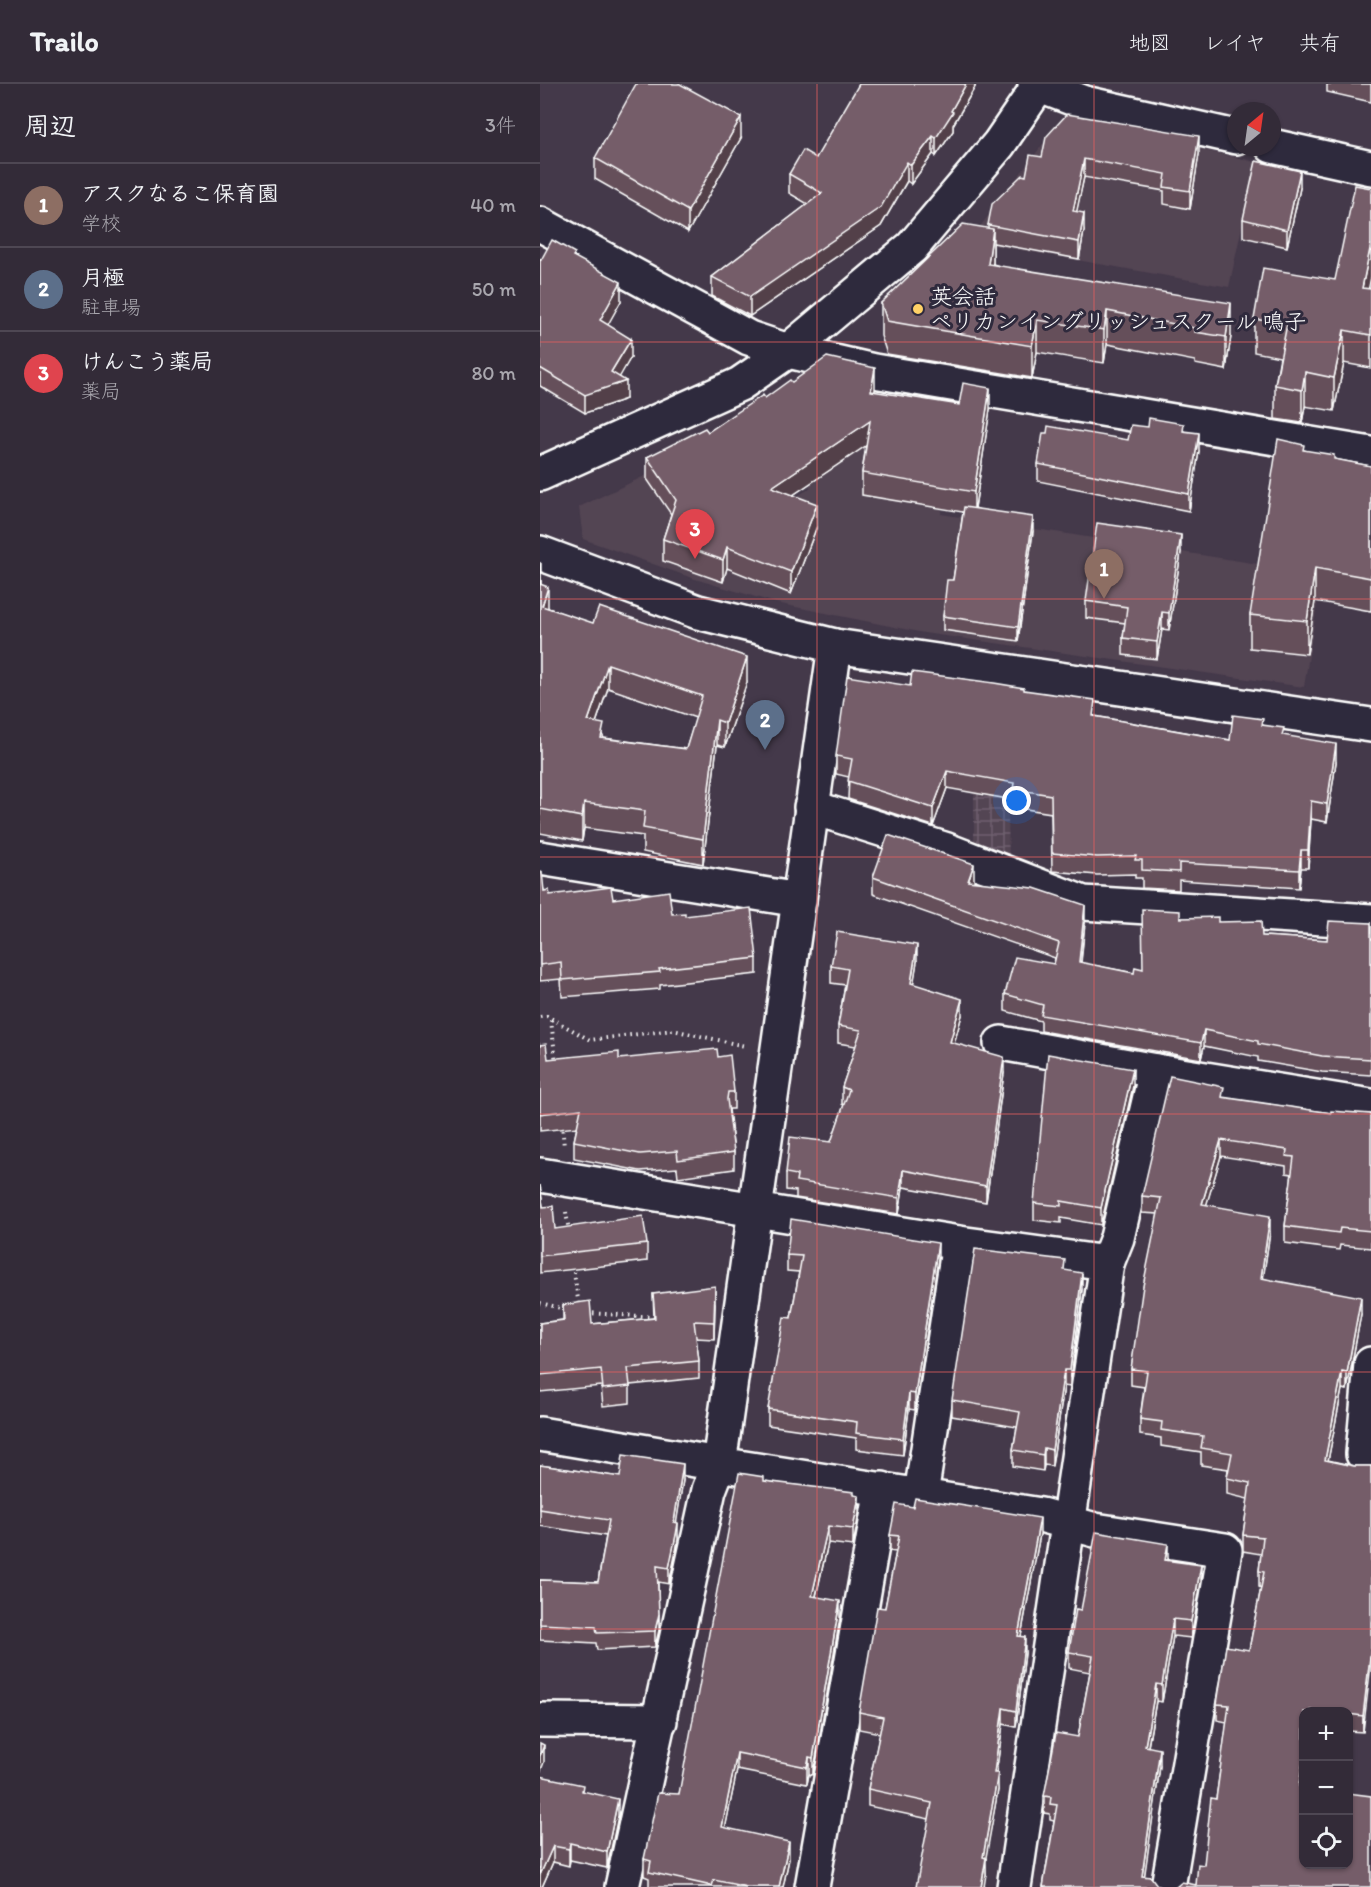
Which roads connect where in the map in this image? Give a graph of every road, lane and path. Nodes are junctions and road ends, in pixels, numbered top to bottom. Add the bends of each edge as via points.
1 (1038, 85) edge
2 (1227, 135) edge
3 (1281, 148) edge
4 (1371, 168) edge
5 (540, 224) edge
6 (788, 351) junction
7 (1371, 454) edge
8 (540, 474) edge
9 (540, 553) edge
10 (835, 646) junction
11 (1371, 725) edge
12 (811, 807) junction
13 (540, 858) edge
14 (799, 900) junction
15 (1371, 921) edge
16 (540, 1017) edge
17 (551, 1019) junction
18 (1001, 1043) dead end
19 (779, 1050) junction
20 (1156, 1071) junction
21 (557, 1075) edge
22 (1371, 1106) edge
23 (562, 1120) edge
24 (556, 1178) edge
25 (757, 1209) junction
26 (569, 1237) edge
27 (958, 1243) junction
28 (572, 1258) edge
29 (1107, 1263) junction
30 (540, 1303) edge
31 (570, 1311) edge
32 (662, 1317) edge
33 (1371, 1364) edge
34 (540, 1434) edge
35 (1371, 1454) edge
36 (719, 1464) junction
37 (882, 1489) junction
38 (921, 1495) junction
39 (1069, 1524) junction
40 (540, 1720) edge
41 (660, 1721) junction
42 (622, 1887) edge
43 (812, 1887) edge
44 (1014, 1887) edge
45 (1168, 1887) edge

1 - 2 street via 1085,103
1 - 6 street via 999,144 912,247
3 - 4 street
5 - 6 street via 749,338
6 - 7 street via 874,371
6 - 8 street via 740,384
9 - 10 street via 698,612
10 - 11 street
10 - 12 street
12 - 14 street
12 - 15 street via 944,849 1083,903
13 - 14 street
14 - 19 street
16 - 17 path
17 - 19 path via 590,1040 673,1030
17 - 21 path
18 - 20 street
19 - 25 street
20 - 22 street
20 - 29 street
23 - 24 path
24 - 25 street
24 - 26 path
25 - 27 street
25 - 36 street
27 - 29 street
27 - 38 street
28 - 32 path via 580,1313
29 - 39 street
30 - 31 path
33 - 35 street via 1363,1454
34 - 36 street
36 - 37 street
36 - 41 street via 709,1490
37 - 38 street
37 - 43 street
38 - 39 street via 1041,1515
39 - 44 street
39 - 45 street via 1225,1550
40 - 41 street
41 - 42 street

